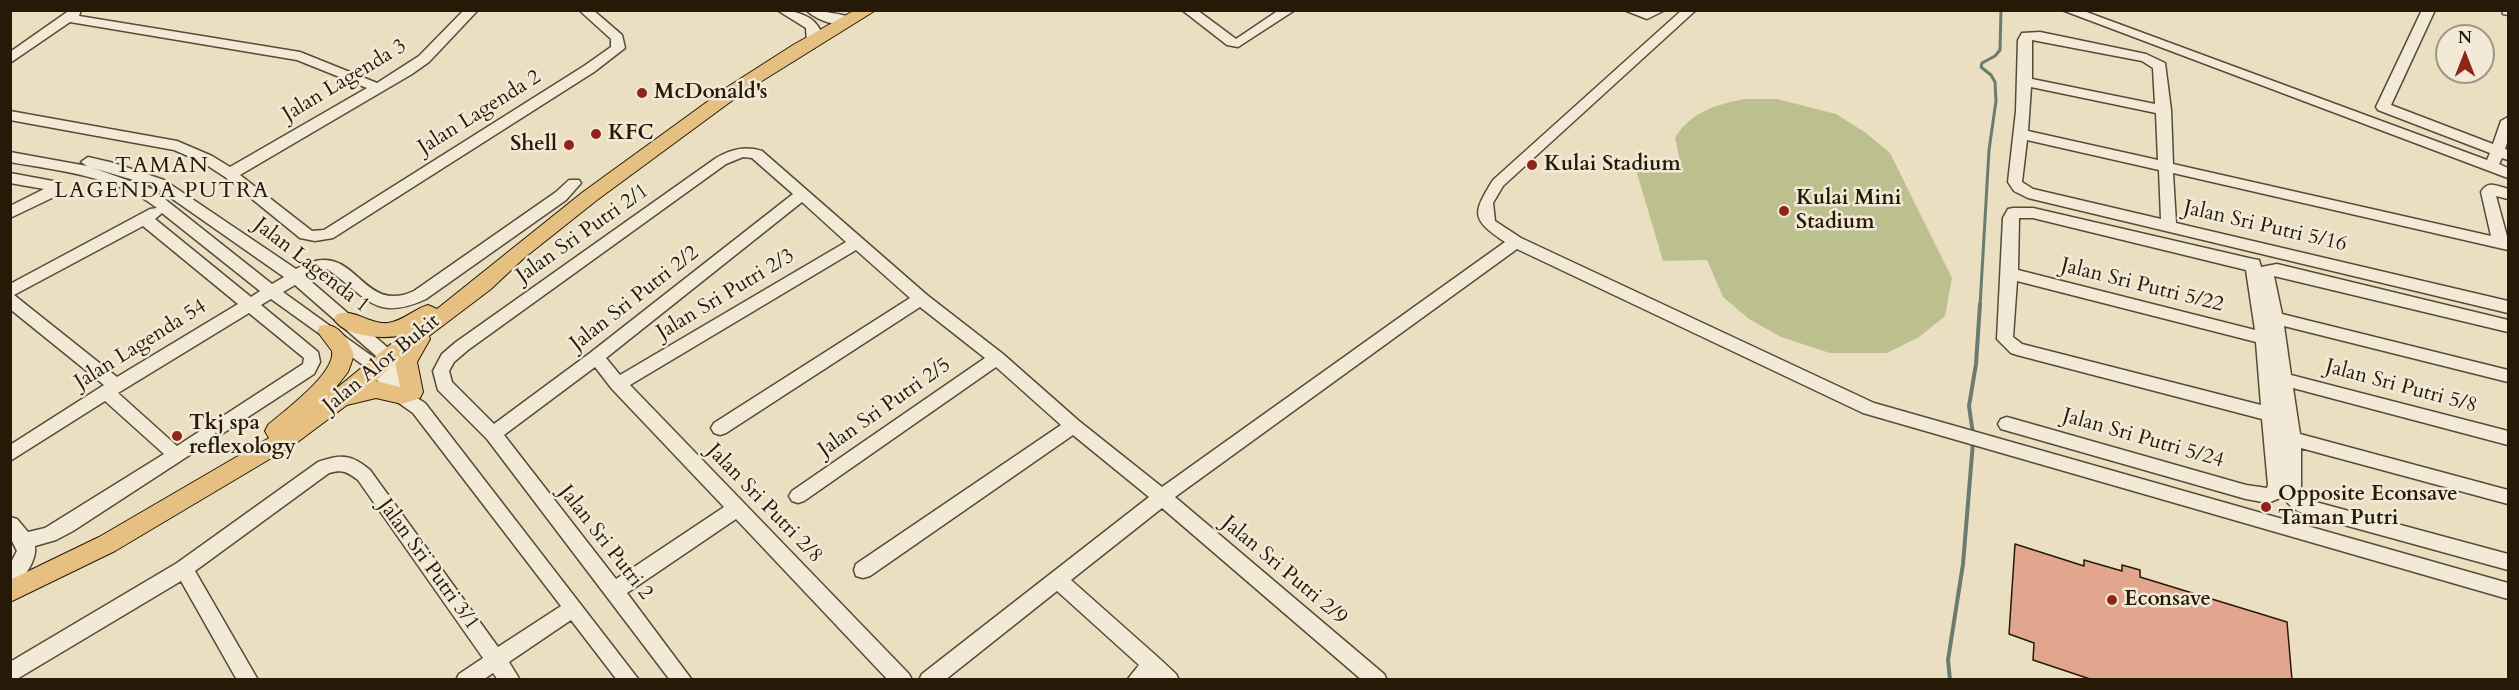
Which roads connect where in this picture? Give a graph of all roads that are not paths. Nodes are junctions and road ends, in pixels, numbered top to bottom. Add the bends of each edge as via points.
1 (472, 10) edge
2 (585, 10) edge
3 (783, 10) edge
4 (812, 10) edge
5 (868, 10) edge
6 (1188, 10) edge
7 (1289, 10) edge
8 (1630, 10) edge
9 (1690, 10) edge
10 (2068, 10) edge
11 (2428, 10) edge
12 (1653, 13) edge
13 (73, 14) edge
14 (851, 20) junction
15 (812, 41) junction
16 (10, 59) edge
17 (2026, 82) junction
18 (378, 88) junction
19 (2164, 110) junction
20 (10, 115) edge
21 (2508, 121) edge
22 (2022, 134) junction
23 (10, 147) edge
24 (745, 150) joint
25 (2503, 153) edge
26 (10, 157) edge
27 (2167, 167) junction
28 (2492, 167) junction
29 (2508, 173) edge
30 (230, 174) junction
31 (10, 178) edge
32 (574, 183) dead end
33 (2508, 194) edge
34 (802, 195) junction
35 (182, 198) junction
36 (165, 208) junction
37 (10, 213) edge
38 (145, 219) junction
39 (2169, 226) junction
40 (1516, 242) junction
41 (856, 243) junction
42 (2504, 244) edge
43 (2250, 245) junction
44 (2260, 269) junction
45 (2010, 274) junction
46 (296, 277) junction
47 (10, 291) edge
48 (272, 292) junction
49 (921, 299) junction
50 (10, 300) edge
51 (251, 304) junction
52 (449, 304) junction
53 (2508, 308) edge
54 (2275, 318) junction
55 (336, 325) junction
56 (2508, 327) edge
57 (2264, 338) junction
58 (596, 357) junction
59 (448, 358) joint
60 (997, 358) junction
61 (378, 360) junction
62 (2508, 376) edge
63 (2283, 379) junction
64 (618, 384) junction
65 (111, 389) junction
66 (411, 399) junction
67 (323, 413) junction
68 (2271, 414) junction
69 (2007, 424) dead end
70 (1073, 426) junction
71 (720, 428) dead end
72 (276, 431) junction
73 (493, 434) junction
74 (2508, 438) edge
75 (2292, 440) junction
76 (10, 454) edge
77 (175, 454) junction
78 (239, 464) junction
79 (798, 496) dead end
80 (1162, 497) junction
81 (2508, 497) edge
82 (737, 508) junction
83 (10, 524) edge
84 (26, 540) junction
85 (2508, 562) edge
86 (184, 569) junction
87 (863, 570) dead end
88 (10, 578) edge
89 (1057, 579) junction
90 (614, 591) junction
91 (2508, 591) edge
92 (10, 592) edge
93 (574, 608) junction
94 (496, 660) junction
95 (1154, 665) junction
96 (10, 673) edge
97 (248, 680) edge
98 (466, 680) edge
99 (510, 680) edge
100 (629, 680) edge
101 (682, 680) edge
102 (902, 680) edge
103 (929, 680) edge
104 (1137, 680) edge
105 (1169, 680) edge
106 (1377, 680) edge

1 - 18 street, Jalan Lagenda 3 via 424,59
2 - 30 street, Jalan Lagenda 2 via 617,38 618,48 338,228 309,236
3 - 15 street via 813,27
4 - 14 street via 828,19
5 - 14 main road, Jalan Alor Bukit
6 - 7 street via 1238,43
8 - 12 street
9 - 40 street via 1498,183 1486,203 1486,218
10 - 28 street
11 - 25 street via 2383,107
13 - 16 street
13 - 18 street via 300,56
14 - 15 main road, Jalan Alor Bukit
15 - 52 main road, Jalan Alor Bukit via 735,90 517,253 484,284
17 - 19 street
17 - 19 street via 2027,36 2114,51 2152,60 2160,66
17 - 22 street
18 - 30 street, Jalan Lagenda 3
19 - 27 street
20 - 30 street via 177,146
21 - 25 street
22 - 27 street
22 - 39 street, Jalan Sri Putri 5/16 via 2015,182 2019,188
23 - 35 street, Jalan Lagenda 1 via 110,166 159,183
24 - 34 street, Jalan Sri Putri 2/9 via 757,154
24 - 59 street, Jalan Sri Putri 2/1 via 721,161
25 - 28 street
26 - 36 street, Jalan Lagenda 1 via 91,172 147,193
27 - 39 street
27 - 42 street
28 - 29 street
31 - 37 street via 53,186 51,192
32 - 46 street, Jalan Lagenda 54 via 561,196 405,303 376,301 328,264
33 - 42 street via 2491,189 2488,192
34 - 41 street, Jalan Sri Putri 2/9
34 - 58 street, Jalan Sri Putri 2/2
35 - 36 street
35 - 46 street, Jalan Lagenda 1
36 - 38 street
36 - 48 street, Jalan Lagenda 1
38 - 47 street
38 - 51 street
39 - 43 street, Jalan Sri Putri 5/16
40 - 80 street
40 - 91 street via 1869,408
41 - 49 street, Jalan Sri Putri 2/9
41 - 64 street, Jalan Sri Putri 2/3
43 - 44 street
43 - 53 street, Jalan Sri Putri 5/16
44 - 45 street via 2023,211 2013,213 2011,218
44 - 54 street via 2266,276
44 - 56 street
44 - 57 street
45 - 57 street, Jalan Sri Putri 5/22
45 - 68 street via 2005,333 2017,349
46 - 48 street, Jalan Lagenda 54
46 - 55 street, Jalan Lagenda 1
48 - 51 street, Jalan Lagenda 54
48 - 55 street, Jalan Lagenda 1
49 - 60 street, Jalan Sri Putri 2/9
49 - 71 street
50 - 65 street
51 - 65 street, Jalan Lagenda 54
51 - 77 street via 312,356 310,369
52 - 55 main road via 395,330
52 - 61 main road, Jalan Alor Bukit
52 - 66 main road via 406,362
54 - 62 street
54 - 63 street
55 - 61 street, Jalan Lagenda 1
55 - 72 main road via 343,359 339,369
57 - 68 street
58 - 64 street, Jalan Sri Putri 2/8
58 - 73 street, Jalan Sri Putri 2/2
59 - 73 street, Jalan Sri Putri 2 via 441,371 444,385
60 - 70 street, Jalan Sri Putri 2/9
60 - 79 street, Jalan Sri Putri 2/5
61 - 66 street, Jalan Lagenda 1
61 - 67 main road, Jalan Alor Bukit
61 - 72 main road, Jalan Alor Bukit
63 - 74 street, Jalan Sri Putri 5/8
63 - 75 street
64 - 82 street, Jalan Sri Putri 2/8
65 - 76 street, Jalan Lagenda 54
65 - 77 street
66 - 67 main road via 375,388
66 - 93 street, Jalan Lagenda 1
67 - 78 main road, Jalan Alor Bukit
68 - 69 street, Jalan Sri Putri 5/24 via 2277,485 2268,496
70 - 80 street, Jalan Sri Putri 2/9
70 - 87 street
72 - 78 main road, Jalan Alor Bukit
73 - 90 street, Jalan Sri Putri 2
75 - 81 street
75 - 85 street via 2292,496 2299,503
77 - 84 street via 66,526
78 - 92 main road, Jalan Alor Bukit via 106,544
80 - 89 street
80 - 106 street, Jalan Sri Putri 2/9
82 - 90 street
82 - 102 street, Jalan Sri Putri 2/8
83 - 84 street
84 - 88 street via 27,556
86 - 94 street, Jalan Sri Putri 3/1 via 306,477 339,463 352,465 364,475
86 - 96 street
86 - 97 street
89 - 95 street
89 - 103 street
90 - 101 street, Jalan Sri Putri 2
93 - 94 street
93 - 100 street, Jalan Lagenda 1
94 - 98 street
94 - 99 street, Jalan Sri Putri 3/1
95 - 104 street
95 - 105 street

